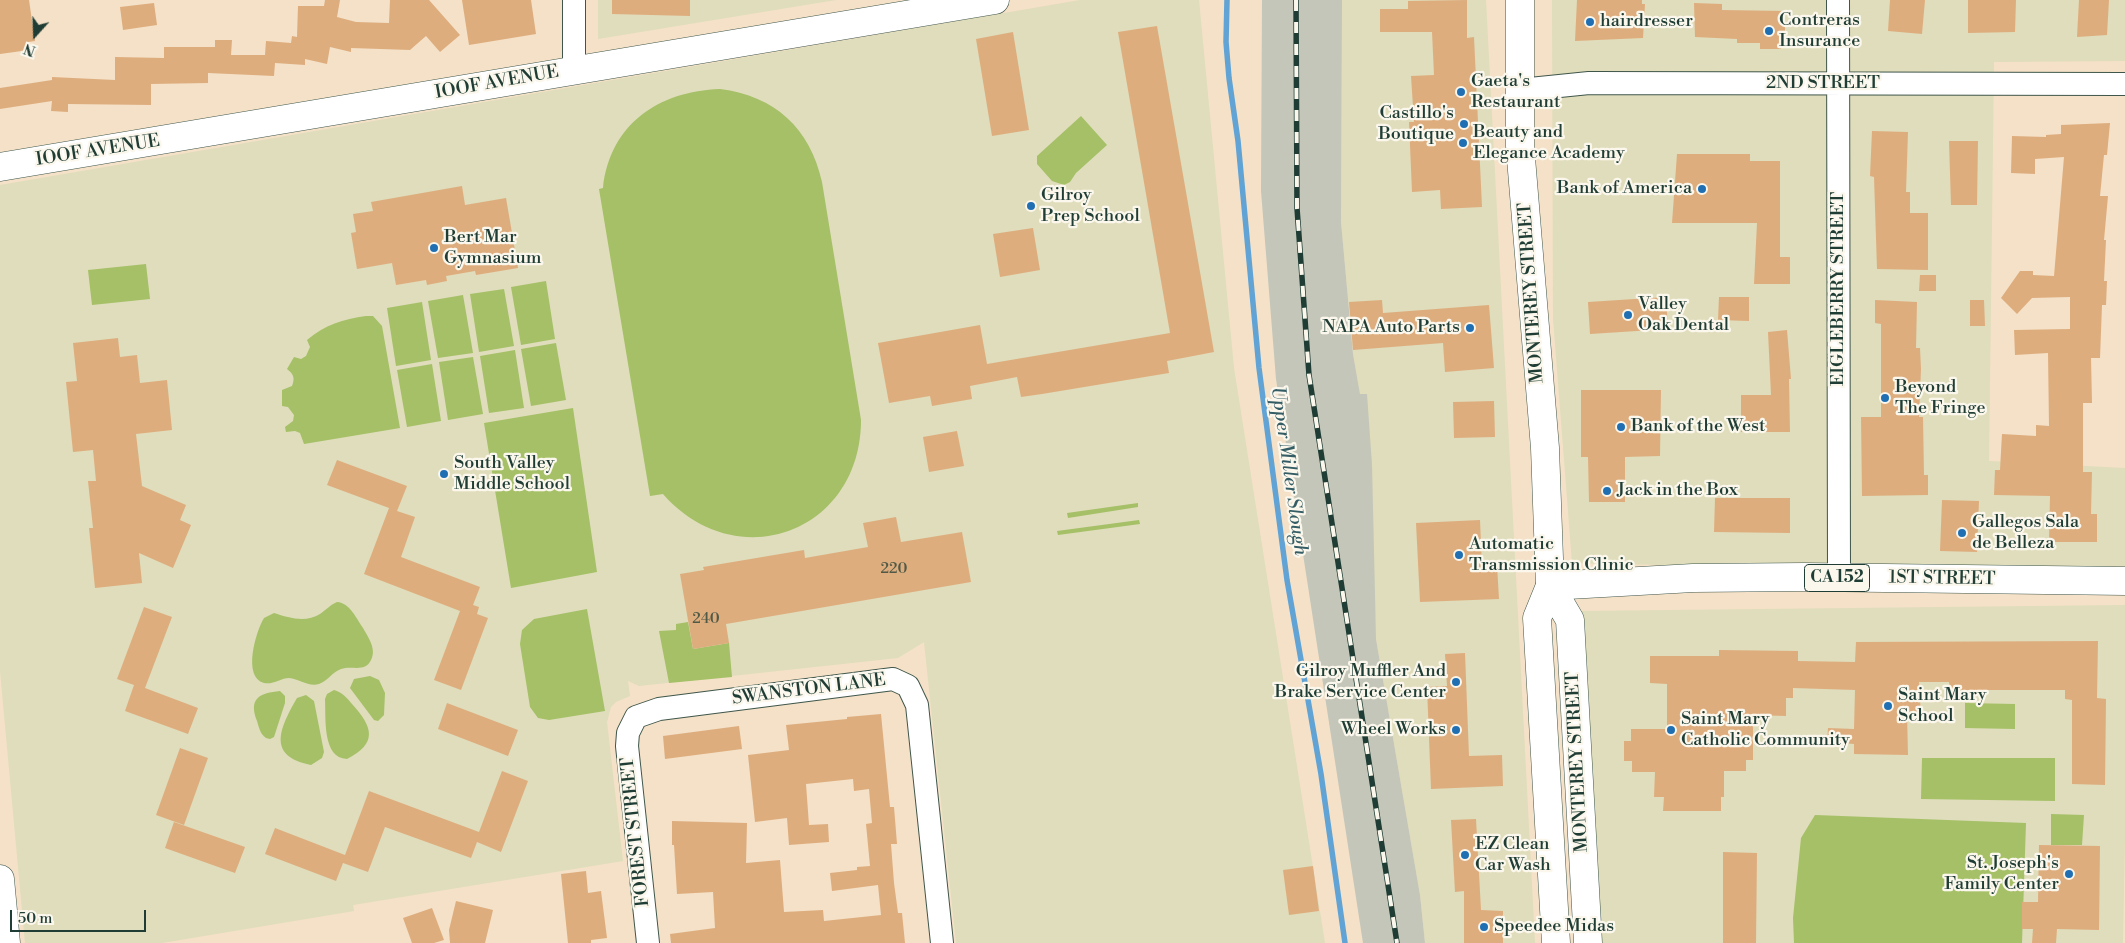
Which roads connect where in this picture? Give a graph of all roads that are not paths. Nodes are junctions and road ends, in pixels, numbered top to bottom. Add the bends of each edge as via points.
1 (574, 0) edge
2 (995, 0) edge
3 (1520, 0) edge
4 (1838, 0) edge
5 (574, 70) junction
6 (1838, 84) junction
7 (2125, 84) edge
8 (1520, 90) junction
9 (0, 167) edge
10 (1839, 578) junction
11 (2125, 581) edge
12 (1550, 586) junction
13 (632, 722) joint
14 (0, 880) edge
15 (6, 943) edge
16 (648, 943) edge
17 (942, 943) edge
18 (1556, 943) edge
19 (1588, 943) edge

1 - 5 street
2 - 5 main road, IOOF AVENUE
3 - 8 main road, MONTEREY STREET
4 - 6 street, EIGLEBERRY STREET
5 - 9 main road, IOOF AVENUE
6 - 7 street, 2ND STREET
6 - 8 street, 2ND STREET via 1589,83
6 - 10 street, EIGLEBERRY STREET
8 - 12 main road, MONTEREY STREET via 1520,146 1545,448
10 - 11 main road, 1ST STREET / CA 152
10 - 12 main road, 1ST STREET / CA 152 via 1688,578
12 - 18 main road, MONTEREY STREET via 1537,618
12 - 19 main road, MONTEREY STREET via 1570,620
13 - 16 street, FOREST STREET via 627,746
13 - 17 street, SWANSTON LANE via 636,717 659,709 893,679 908,686 917,704
14 - 15 main road

